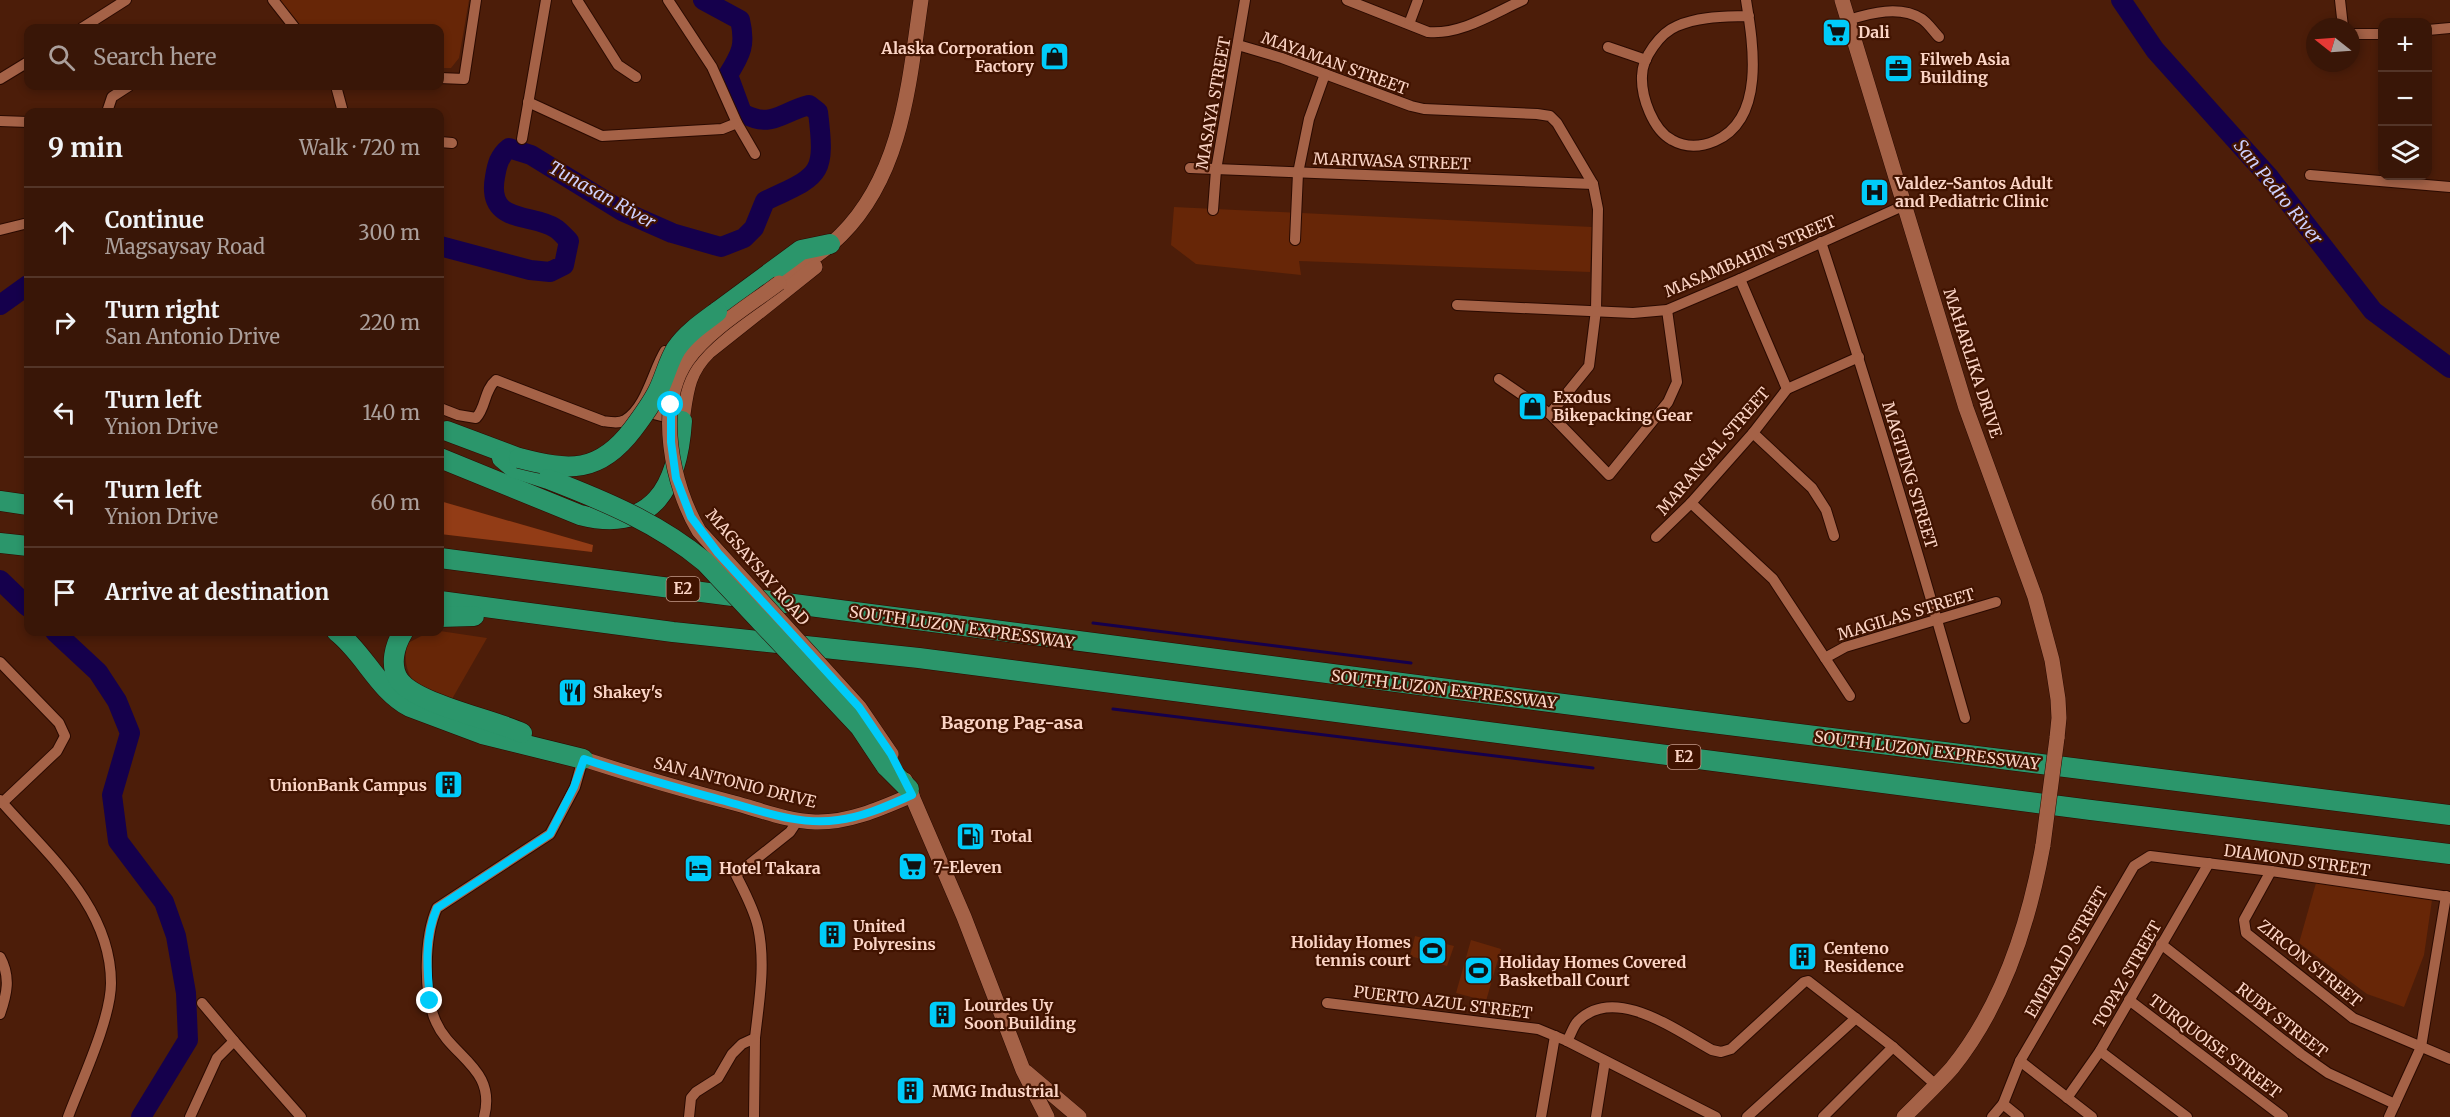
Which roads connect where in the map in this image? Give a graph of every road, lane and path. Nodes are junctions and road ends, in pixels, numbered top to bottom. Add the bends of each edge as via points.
1 (126, 0) edge
2 (273, 0) edge
3 (476, 0) edge
4 (546, 0) edge
5 (577, 0) edge
6 (668, 0) edge
7 (921, 0) edge
8 (1245, 0) edge
9 (1347, 0) edge
10 (1418, 0) edge
11 (1523, 0) edge
12 (1746, 0) edge
13 (1842, 0) edge
14 (2340, 0) edge
15 (1749, 16) junction
16 (2342, 18) edge
17 (1848, 20) junction
18 (88, 24) edge
19 (292, 24) edge
20 (1409, 24) junction
21 (2450, 28) edge
22 (2432, 30) edge
23 (2360, 34) edge
24 (2378, 34) edge
25 (1939, 37) dead end
26 (1238, 45) junction
27 (1608, 47) dead end
28 (1646, 60) junction
29 (24, 64) edge
30 (1325, 74) junction
31 (636, 77) dead end
32 (444, 78) edge
33 (0, 79) edge
34 (123, 90) edge
35 (337, 90) edge
36 (528, 102) junction
37 (108, 108) edge
38 (342, 108) edge
39 (0, 121) edge
40 (24, 122) edge
41 (737, 123) junction
42 (522, 139) dead end
43 (444, 142) edge
44 (452, 143) dead end
45 (755, 154) dead end
46 (1190, 168) dead end
47 (1216, 170) junction
48 (1298, 173) junction
49 (2310, 175) dead end
50 (1593, 184) junction
51 (2450, 187) edge
52 (1905, 205) junction
53 (1213, 210) dead end
54 (24, 223) edge
55 (0, 230) edge
56 (835, 240) junction
57 (1294, 240) dead end
58 (1821, 242) junction
59 (1740, 279) junction
60 (1457, 305) dead end
61 (1596, 310) junction
62 (1667, 310) junction
63 (1859, 357) junction
64 (1499, 379) dead end
65 (1786, 389) junction
66 (636, 409) junction
67 (444, 410) edge
68 (1550, 414) junction
69 (682, 421) junction
70 (447, 431) dead end
71 (1753, 433) junction
72 (489, 447) junction
73 (444, 460) edge
74 (0, 499) edge
75 (24, 499) edge
76 (1691, 503) junction
77 (24, 504) edge
78 (1834, 536) dead end
79 (1656, 537) dead end
80 (0, 543) edge
81 (24, 546) edge
82 (444, 559) edge
83 (444, 602) edge
84 (1996, 602) dead end
85 (549, 616) junction
86 (444, 617) edge
87 (1937, 619) junction
88 (342, 636) edge
89 (401, 636) edge
90 (1825, 658) junction
91 (0, 662) edge
92 (1850, 696) dead end
93 (1965, 718) dead end
94 (562, 752) junction
95 (584, 759) junction
96 (888, 760) junction
97 (911, 792) junction
98 (1, 802) edge
99 (2450, 815) edge
100 (798, 820) junction
101 (2449, 854) edge
102 (2141, 860) joint
103 (2209, 863) junction
104 (2271, 871) junction
105 (2448, 897) edge
106 (2161, 944) junction
107 (0, 957) edge
108 (2128, 1000) junction
109 (202, 1003) dead end
110 (1327, 1003) dead end
111 (0, 1014) edge
112 (1856, 1018) junction
113 (1556, 1036) junction
114 (755, 1038) junction
115 (234, 1041) junction
116 (1567, 1041) junction
117 (1893, 1047) junction
118 (2421, 1047) junction
119 (2100, 1051) junction
120 (2450, 1059) edge
121 (2020, 1061) junction
122 (1605, 1062) junction
123 (1023, 1070) junction
124 (1936, 1085) junction
125 (2067, 1098) junction
126 (2003, 1104) junction
127 (2395, 1104) junction
128 (68, 1117) edge
129 (190, 1117) edge
130 (301, 1117) edge
131 (484, 1117) edge
132 (689, 1117) edge
133 (754, 1117) edge
134 (1047, 1117) edge
135 (1079, 1117) edge
136 (1541, 1117) edge
137 (1596, 1117) edge
138 (1716, 1117) edge
139 (1747, 1117) edge
140 (1823, 1117) edge
141 (1904, 1117) edge
142 (1992, 1117) edge
143 (2019, 1117) edge
144 (2092, 1117) edge
145 (2187, 1117) edge
146 (2283, 1117) edge
147 (2389, 1117) edge

1 - 18 street
2 - 19 street
3 - 32 street via 464,79
4 - 36 street
5 - 31 street via 618,65
6 - 41 street via 712,67
7 - 56 street, MAGSAYSAY ROAD via 896,140 865,206
8 - 26 street, MASAYA STREET
9 - 20 street
10 - 20 street
11 - 20 street via 1446,32 1428,32
12 - 15 street
13 - 17 street, MAHARLIKA DRIVE
14 - 16 street
15 - 28 street via 1699,18 1675,27 1659,39
15 - 28 street via 1753,83 1748,103 1737,124 1723,137 1707,144 1689,147 1671,140 1660,129 1647,107 1642,76
17 - 25 street via 1877,11 1901,13 1922,19
17 - 52 street, MAHARLIKA DRIVE
21 - 22 street
23 - 24 street
26 - 30 street, MAYAMAN STREET
26 - 47 street, MASAYA STREET
27 - 28 street
29 - 33 street
30 - 48 street via 1309,120
30 - 50 street, MAYAMAN STREET via 1399,104 1424,109 1550,116
34 - 37 street via 112,97
35 - 38 street
36 - 41 street via 602,136 722,129
36 - 42 street
39 - 40 street
41 - 45 street
43 - 44 street
46 - 47 street, MARIWASA STREET
47 - 48 street, MARIWASA STREET
47 - 53 street, MASAYA STREET
48 - 50 street, MARIWASA STREET
48 - 57 street
49 - 51 street
50 - 61 street, MAYAMAN STREET via 1598,209
52 - 58 street, MASAMBAHIN STREET
52 - 124 street, MAHARLIKA DRIVE, bridge via 1963,398 2035,597 2058,699 2043,845 2020,934 1995,998 1968,1046
54 - 55 street
56 - 66 street via 816,240 782,254 686,325 662,356
56 - 69 street via 814,267 697,364 688,383
56 - 72 highway, bridge via 801,250 680,344 653,400 608,456 575,467 548,465
56 - 96 street, MAGSAYSAY ROAD, bridge via 702,342 683,366 675,385 671,442 684,504 699,531 859,707
58 - 59 street, MASAMBAHIN STREET
58 - 63 street, MAGITING STREET
59 - 62 street, MASAMBAHIN STREET
59 - 65 street
60 - 61 street, MASAMBAHIN STREET
61 - 62 street, MASAMBAHIN STREET
61 - 68 street, MAYAMAN STREET via 1589,366
62 - 68 street via 1677,382 1668,402 1609,475
63 - 65 street, MARANGAL STREET
63 - 87 street, MAGITING STREET
64 - 68 street
65 - 71 street, MARANGAL STREET
66 - 67 street via 625,420 603,421 496,380 476,418
66 - 69 street
69 - 73 highway via 680,450 666,488 655,503 621,518 580,515
70 - 72 highway
71 - 76 street, MARANGAL STREET
71 - 78 street via 1812,488 1826,510
72 - 96 highway, bridge via 514,468 645,520 676,539 705,562
74 - 75 highway
74 - 77 highway
76 - 79 street, MARANGAL STREET
76 - 90 street via 1773,579
80 - 81 highway
82 - 99 highway, SOUTH LUZON EXPRESSWAY / E2
83 - 85 highway, E2
84 - 87 street, MAGILAS STREET
85 - 86 highway
85 - 101 highway, E2 via 919,658
87 - 90 street, MAGILAS STREET via 1845,647
87 - 93 street, MAGITING STREET
88 - 94 highway via 398,701 482,734
89 - 94 highway via 394,664 398,679 406,687
90 - 92 street
91 - 98 street via 59,723 65,736 57,751
94 - 95 highway
95 - 100 street, SAN ANTONIO DRIVE
95 - 131 street via 550,834 437,908 431,922 427,971 430,1001 436,1023 478,1072 486,1097
96 - 97 highway
97 - 100 street, SAN ANTONIO DRIVE via 873,812 839,820
97 - 123 street
98 - 128 street via 73,881 91,909 109,957 111,984 104,1018
100 - 114 street via 790,832 736,875 757,924 761,945
102 - 103 street, DIAMOND STREET via 2150,856
102 - 121 street, EMERALD STREET
103 - 104 street, DIAMOND STREET
103 - 106 street, TOPAZ STREET
104 - 105 street, DIAMOND STREET
104 - 118 street, ZIRCON STREET via 2244,920 2247,933 2354,1018
105 - 118 street
106 - 108 street, TOPAZ STREET
106 - 127 street, RUBY STREET via 2319,1067
107 - 111 street via 7,988
108 - 119 street, TOPAZ STREET
108 - 146 street, TURQUOISE STREET
109 - 115 street
110 - 113 street, PUERTO AZUL STREET via 1538,1029
112 - 116 street via 1806,981 1726,1051 1712,1050 1639,1011 1622,1007 1587,1014 1576,1022
112 - 117 street
112 - 139 street
113 - 116 street, PUERTO AZUL STREET
113 - 136 street
114 - 132 street via 732,1054 718,1078 696,1092
114 - 133 street
115 - 129 street via 217,1058
115 - 130 street
116 - 122 street, PUERTO AZUL STREET
117 - 124 street
117 - 140 street
118 - 120 street, ZIRCON STREET
118 - 127 street
119 - 125 street, TOPAZ STREET
119 - 145 street
121 - 125 street
121 - 126 street, EMERALD STREET
122 - 137 street
122 - 138 street, PUERTO AZUL STREET
123 - 134 street
123 - 135 street
124 - 141 street, MAHARLIKA DRIVE
125 - 144 street
126 - 142 street, EMERALD STREET
126 - 143 street
127 - 147 street

